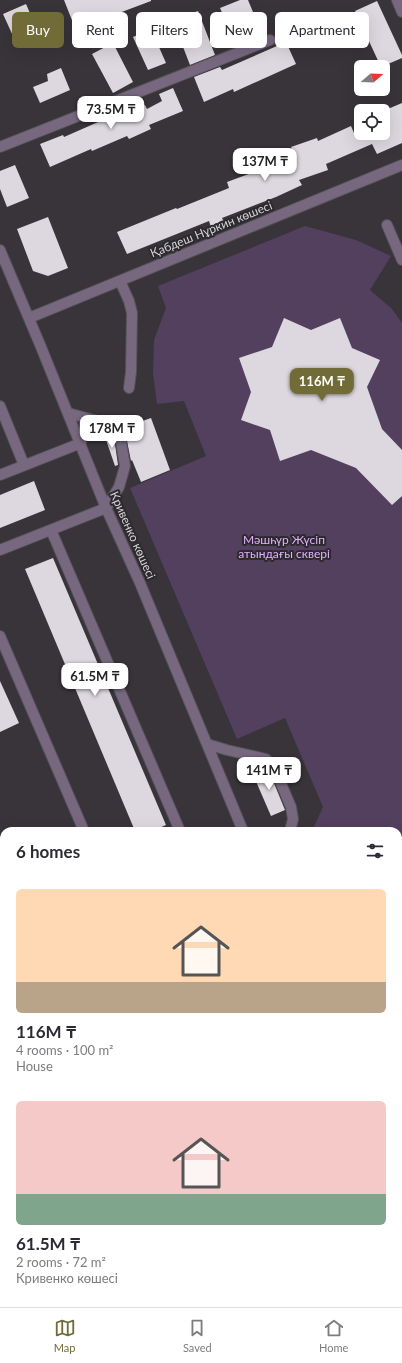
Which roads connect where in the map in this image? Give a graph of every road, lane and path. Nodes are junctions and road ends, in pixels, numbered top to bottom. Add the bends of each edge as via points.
1 (397, 0) edge
2 (402, 12) edge
3 (270, 40) dead end
4 (0, 147) edge
5 (402, 165) edge
6 (387, 225) dead end
7 (0, 250) edge
8 (402, 260) edge
9 (120, 281) junction
10 (29, 318) junction
11 (129, 388) dead end
12 (0, 406) edge
13 (68, 413) junction
14 (81, 443) junction
15 (24, 465) junction
16 (0, 475) edge
17 (106, 508) junction
18 (51, 530) junction
19 (0, 550) edge
20 (0, 636) edge
21 (207, 744) junction
22 (82, 827) edge
23 (178, 827) edge
24 (241, 827) edge
25 (291, 827) edge

1 - 2 street
3 - 4 street
5 - 9 street, Қабдеш Нұркин көшесі
6 - 8 street
7 - 10 street, Кривенко көшесі
9 - 10 street, Қабдеш Нұркин көшесі
9 - 11 street via 132,314
10 - 13 street, Кривенко көшесі
12 - 15 street
13 - 14 street, Кривенко көшесі
13 - 17 street via 109,424 121,442 125,466 119,487
14 - 15 street
14 - 17 street, Кривенко көшесі
15 - 16 street
17 - 18 street
17 - 21 street, Кривенко көшесі
18 - 19 street
18 - 23 street
20 - 22 street
21 - 24 street, Кривенко көшесі
21 - 25 street via 266,760 274,767 291,807

